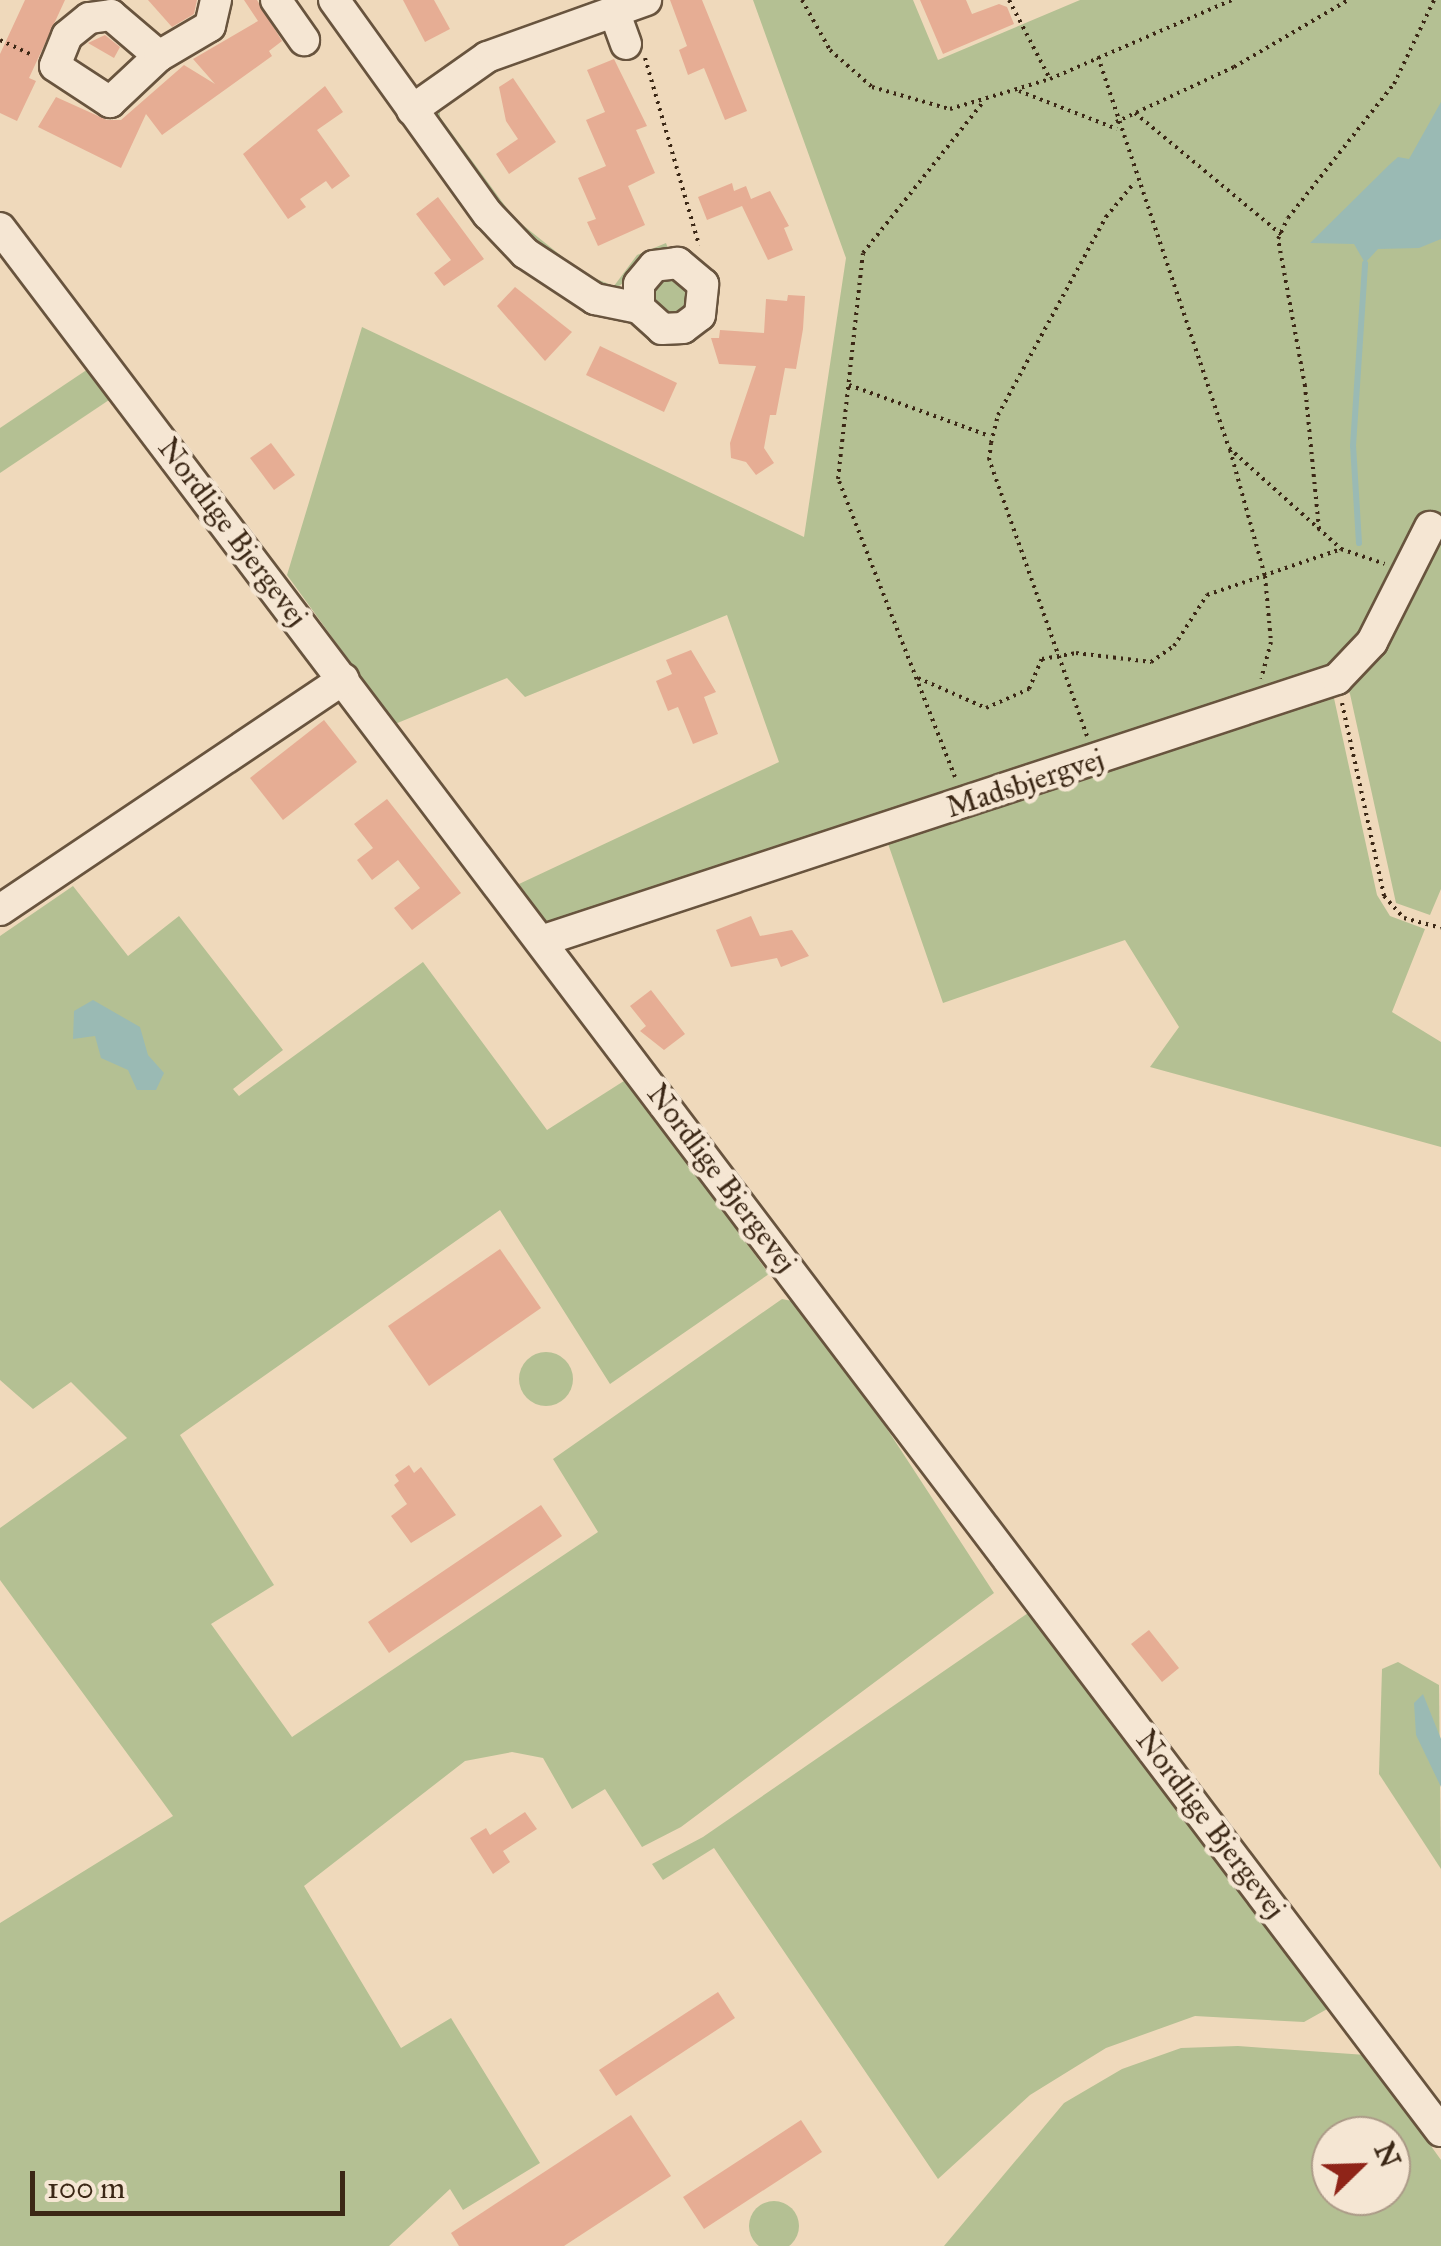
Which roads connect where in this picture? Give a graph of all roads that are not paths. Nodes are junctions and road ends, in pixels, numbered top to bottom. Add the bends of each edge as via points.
1 (216, 0) edge
2 (276, 0) edge
3 (334, 0) edge
4 (646, 0) edge
5 (614, 11) junction
6 (304, 40) dead end
7 (626, 44) road end
8 (159, 56) junction
9 (412, 110) junction
10 (0, 228) edge
11 (639, 308) junction
12 (1430, 528) dead end
13 (344, 679) junction
14 (0, 910) edge
15 (542, 941) junction
16 (1441, 2131) edge

1 - 8 street via 210,26
2 - 6 street
3 - 9 street
4 - 5 street
5 - 7 street
5 - 9 street via 486,57
8 - 8 street via 110,102 55,66 68,36 90,18 112,14
9 - 11 street via 488,214 526,253 595,299
10 - 13 street, Nordlige Bjergevej
11 - 11 street via 662,330 692,323 705,294 690,267 654,266 639,284
12 - 15 street, Madsbjergvej via 1364,655 1337,679
13 - 14 street
13 - 15 street, Nordlige Bjergevej
15 - 16 street, Nordlige Bjergevej

